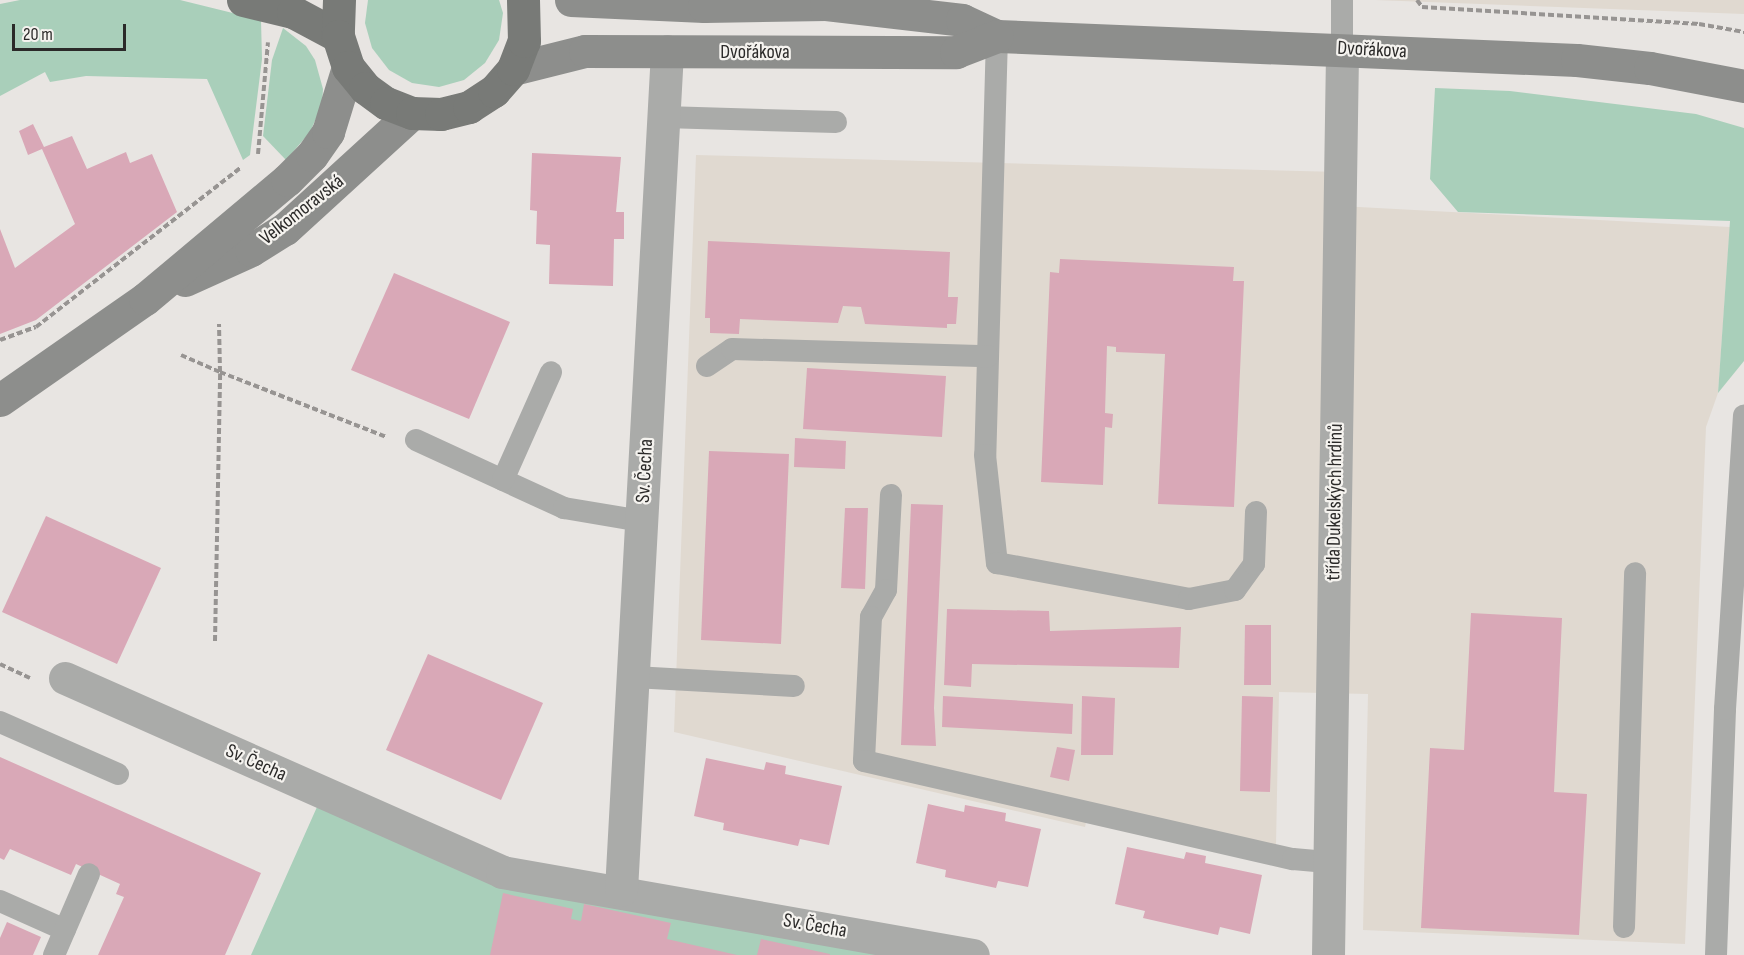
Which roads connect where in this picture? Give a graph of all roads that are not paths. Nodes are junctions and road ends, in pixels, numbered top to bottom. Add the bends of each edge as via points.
1 (243, 0) edge
2 (339, 0) edge
3 (523, 0) edge
4 (571, 0) edge
5 (1342, 0) edge
6 (884, 4) edge
7 (956, 10) edge
8 (338, 36) junction
9 (997, 36) junction
10 (1342, 49) junction
11 (667, 51) junction
12 (348, 67) junction
13 (513, 69) junction
14 (1744, 86) edge
15 (412, 113) junction
16 (664, 117) junction
17 (836, 122) dead end
18 (145, 299) junction
19 (988, 356) junction
20 (707, 366) dead end
21 (551, 372) dead end
22 (0, 400) edge
23 (1744, 416) edge
24 (416, 440) road end
25 (503, 480) junction
26 (891, 495) dead end
27 (1256, 512) dead end
28 (642, 521) junction
29 (1635, 573) dead end
30 (634, 677) junction
31 (65, 678) dead end
32 (794, 686) dead end
33 (0, 722) edge
34 (118, 774) dead end
35 (1330, 862) junction
36 (89, 874) dead end
37 (621, 890) junction
38 (0, 901) edge
39 (1624, 927) dead end
40 (65, 930) junction
41 (54, 955) edge
42 (973, 955) edge
43 (1328, 955) edge
44 (1716, 955) edge

1 - 8 main road via 293,12
2 - 8 main road
3 - 13 main road via 524,41
4 - 6 main road, Dvořákova via 704,6
5 - 10 lane
6 - 7 main road, Dvořákova
7 - 9 main road, Dvořákova
8 - 12 main road
9 - 10 main road, Dvořákova
9 - 11 main road, Dvořákova via 956,52
9 - 19 lane
10 - 14 main road, Dvořákova via 1577,60 1650,68
10 - 35 street, třída Dukelských hrdinů
11 - 13 main road, Dvořákova via 585,51
11 - 16 street, Sv. Čecha
12 - 15 main road via 379,98
12 - 18 main road, Velkomoravská via 328,132 312,155
13 - 15 main road via 494,91 469,107 441,114
15 - 18 main road, Velkomoravská via 285,229 251,250
16 - 17 lane
16 - 28 street, Sv. Čecha
18 - 22 main road, Velkomoravská
19 - 20 lane via 732,349
19 - 27 lane via 985,455 997,563 1189,599 1235,590 1254,564
21 - 25 lane
23 - 44 lane via 1725,709
24 - 25 lane
25 - 28 lane via 564,508
26 - 35 lane via 886,590 871,617 864,761 1293,859
28 - 30 street, Sv. Čecha
29 - 39 lane
30 - 32 lane
30 - 37 street, Sv. Čecha
31 - 37 street, Sv. Čecha via 502,872
33 - 34 lane
35 - 43 street, třída Dukelských hrdinů
36 - 40 lane
37 - 42 street, Sv. Čecha
38 - 40 lane
40 - 41 lane

